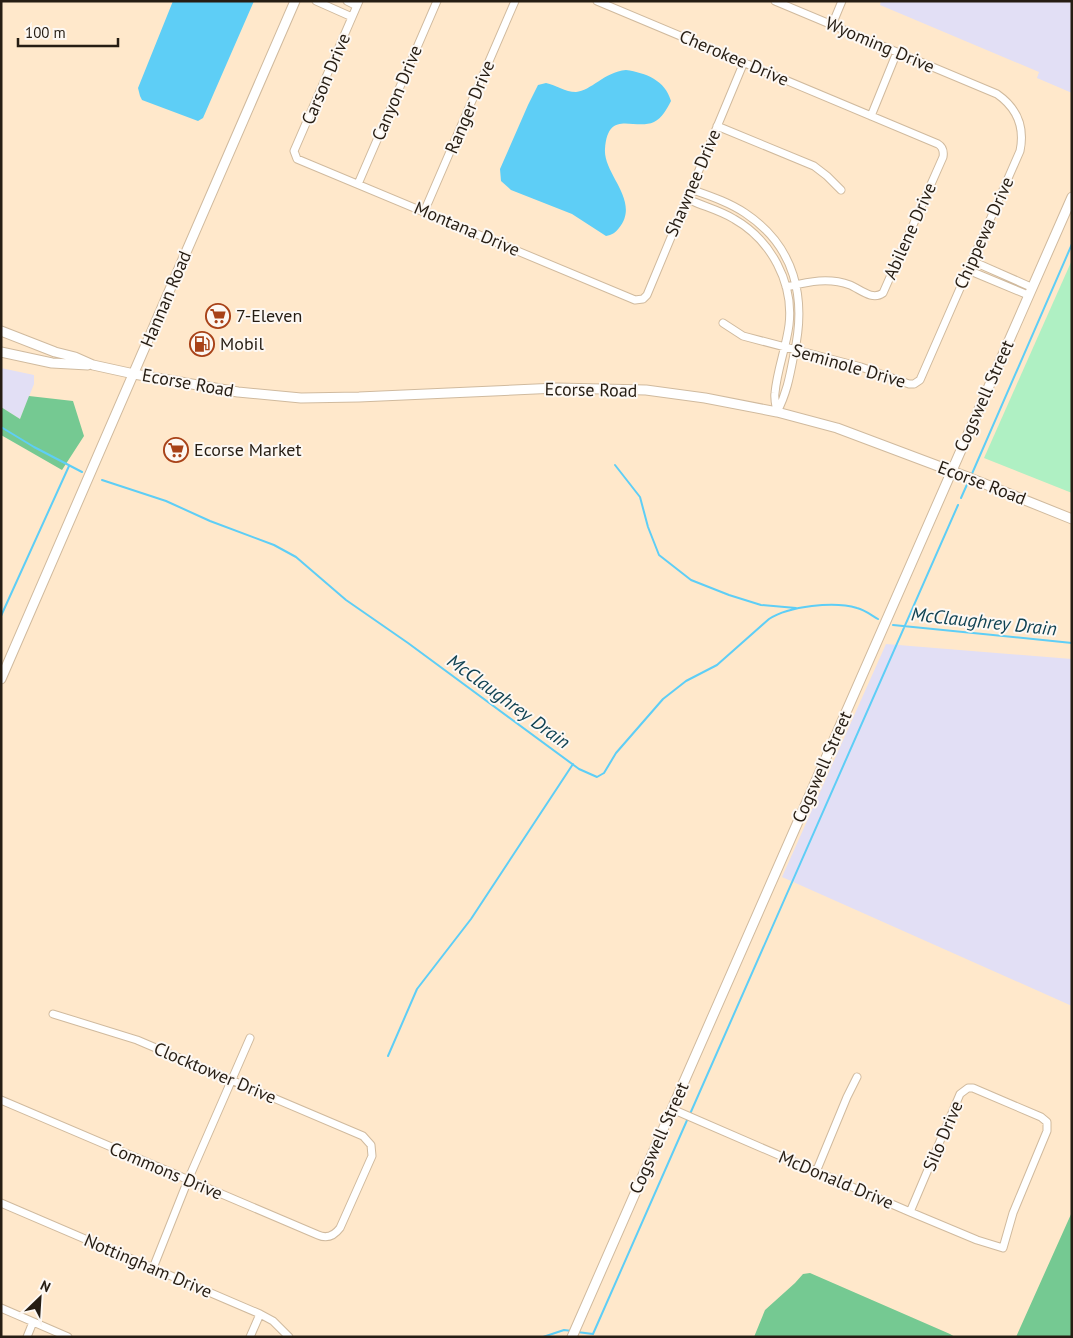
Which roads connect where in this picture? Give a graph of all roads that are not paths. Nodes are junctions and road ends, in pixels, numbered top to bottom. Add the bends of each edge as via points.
1 (295, 1) edge
2 (316, 1) edge
3 (347, 1) edge
4 (437, 1) edge
5 (515, 1) edge
6 (597, 1) edge
7 (775, 1) edge
8 (842, 1) edge
9 (358, 3) edge
10 (352, 17) junction
11 (832, 25) junction
12 (897, 52) junction
13 (744, 62) junction
14 (986, 89) joint
15 (871, 116) junction
16 (717, 126) junction
17 (295, 156) joint
18 (358, 184) junction
19 (841, 190) dead end
20 (688, 194) junction
21 (1072, 197) edge
22 (424, 212) junction
23 (972, 261) junction
24 (968, 270) junction
25 (796, 285) junction
26 (786, 287) junction
27 (1029, 291) junction
28 (640, 300) joint
29 (723, 324) dead end
30 (1, 331) edge
31 (784, 347) junction
32 (796, 349) junction
33 (1, 352) edge
34 (93, 364) junction
35 (134, 374) junction
36 (914, 384) joint
37 (777, 412) junction
38 (951, 471) junction
39 (1072, 519) edge
40 (1, 679) edge
41 (53, 1014) dead end
42 (250, 1038) dead end
43 (857, 1077) dead end
44 (231, 1080) junction
45 (1, 1100) edge
46 (672, 1109) junction
47 (816, 1172) junction
48 (188, 1180) junction
49 (1, 1203) edge
50 (910, 1212) junction
51 (332, 1236) joint
52 (1003, 1248) joint
53 (153, 1268) junction
54 (1, 1308) edge
55 (260, 1314) junction
56 (33, 1322) junction
57 (27, 1337) edge
58 (68, 1337) edge
59 (250, 1337) edge
60 (289, 1337) edge
61 (572, 1337) edge

1 - 35 street, Hannan Road
2 - 10 street
3 - 9 street
4 - 18 street, Canyon Drive
5 - 22 street, Ranger Drive
6 - 13 street, Cherokee Drive
7 - 11 street, Wyoming Drive
8 - 11 street
9 - 10 street, Carson Drive
10 - 17 street, Carson Drive via 294,151
11 - 12 street, Wyoming Drive
12 - 14 street, Wyoming Drive
12 - 15 street
13 - 15 street, Cherokee Drive
13 - 16 street, Shawnee Drive
14 - 23 street, Chippewa Drive via 1005,100 1016,114 1022,143
15 - 25 street, Abilene Drive via 938,144 944,151 888,281 882,293 875,297 833,281 815,280
16 - 19 street via 814,166
16 - 20 street, Shawnee Drive
17 - 18 street, Montana Drive via 299,161
18 - 22 street, Montana Drive
20 - 25 street via 696,190 750,216 779,246 792,268
20 - 26 street via 692,201 735,219 754,234 770,252
20 - 28 street, Shawnee Drive via 647,295
21 - 27 street, Cogswell Street
22 - 28 street, Montana Drive
23 - 24 street, Chippewa Drive
23 - 27 street
24 - 27 street
24 - 36 street, Chippewa Drive via 920,380
25 - 26 street, Abilene Drive
25 - 32 street via 800,318
26 - 31 street via 789,320
27 - 38 street, Cogswell Street
29 - 31 street, Seminole Drive via 743,336
30 - 34 street, Ecorse Road
31 - 32 street, Seminole Drive
31 - 37 street via 775,394
32 - 36 street, Seminole Drive
32 - 37 street via 785,396
33 - 34 street, Ecorse Road via 52,362
34 - 35 street, Ecorse Road
35 - 37 street, Ecorse Road via 238,392 301,398 557,388 633,389
35 - 40 street, Hannan Road
37 - 38 street, Ecorse Road via 837,428
38 - 39 street, Ecorse Road
38 - 46 street, Cogswell Street
41 - 44 street, Clocktower Drive via 136,1040
42 - 44 street
43 - 47 street
44 - 48 street
44 - 51 street, Clocktower Drive via 368,1140 372,1156 340,1228
45 - 48 street, Commons Drive
46 - 47 street, McDonald Drive
46 - 61 street, Cogswell Street
47 - 50 street, McDonald Drive
48 - 51 street, Commons Drive via 318,1235
48 - 53 street
49 - 53 street, Nottingham Drive
50 - 52 street, McDonald Drive
50 - 52 street, Silo Drive via 958,1099 964,1090 974,1088 1047,1122 1047,1131 1011,1218
53 - 55 street, Nottingham Drive
54 - 56 street
55 - 59 street
55 - 60 street, Nottingham Drive via 273,1321
56 - 57 street
56 - 58 street

